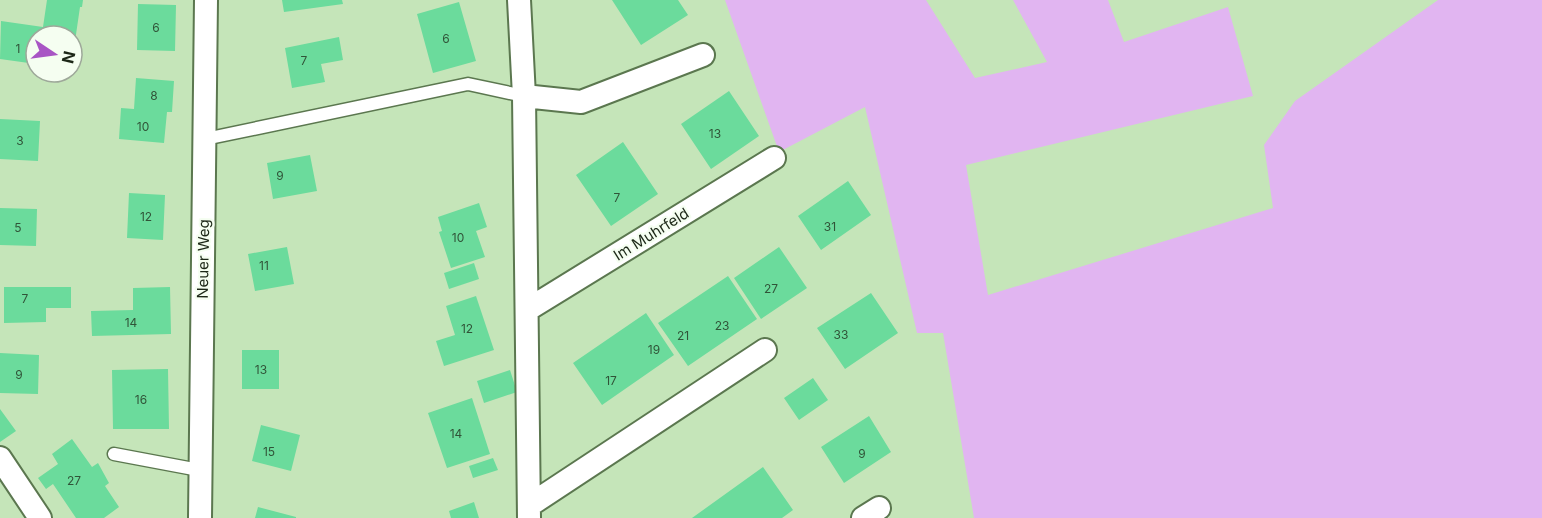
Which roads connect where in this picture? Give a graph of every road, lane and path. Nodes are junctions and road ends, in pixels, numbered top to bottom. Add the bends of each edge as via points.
1 (206, 0) edge
2 (519, 0) edge
3 (703, 55) dead end
4 (524, 96) junction
5 (205, 139) junction
6 (774, 158) dead end
7 (527, 310) junction
8 (765, 350) dead end
9 (114, 454) dead end
10 (0, 458) edge
11 (199, 470) junction
12 (529, 512) edge
13 (40, 518) edge
14 (200, 518) edge

1 - 5 street, Neuer Weg
2 - 4 street
3 - 4 street via 581,102
4 - 5 lane via 468,84
4 - 7 street
5 - 11 street, Neuer Weg
6 - 7 street, Im Muhrfeld
7 - 12 street
8 - 12 street
9 - 11 lane
10 - 13 street
11 - 14 street, Neuer Weg

